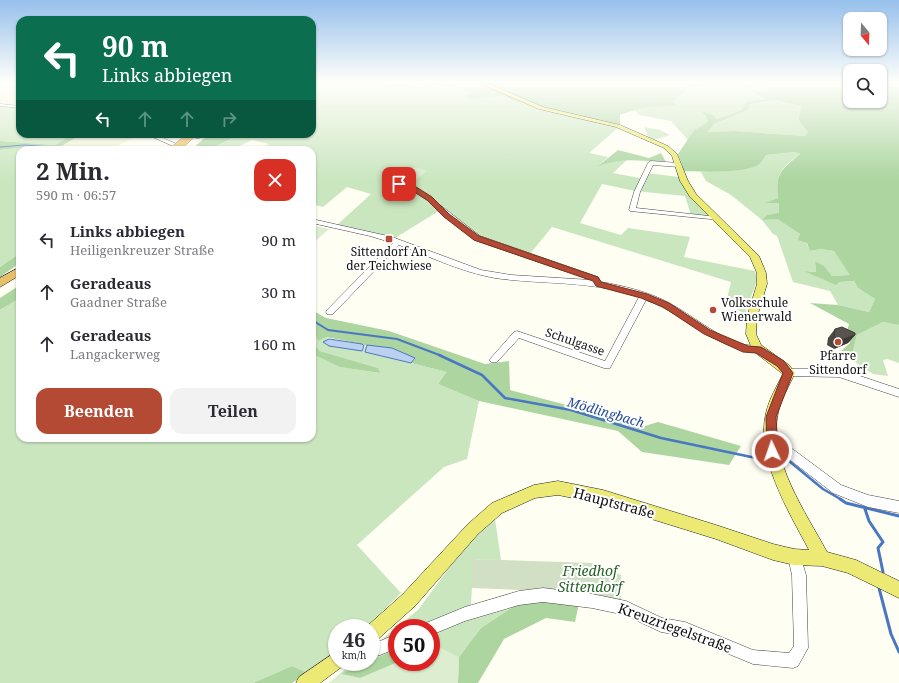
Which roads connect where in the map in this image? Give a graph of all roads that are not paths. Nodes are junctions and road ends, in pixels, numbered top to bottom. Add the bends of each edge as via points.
1 (572, 115) edge
2 (158, 138) edge
3 (192, 138) edge
4 (193, 138) edge
5 (178, 146) edge
6 (180, 146) edge
7 (186, 146) edge
8 (679, 165) junction
9 (388, 181) dead end
10 (718, 219) junction
11 (316, 221) edge
12 (398, 242) junction
13 (16, 273) edge
14 (597, 281) junction
15 (16, 282) edge
16 (0, 283) edge
17 (0, 292) edge
18 (644, 296) junction
19 (330, 312) dead end
20 (758, 350) junction
21 (494, 360) dead end
22 (788, 373) junction
23 (899, 392) edge
24 (772, 445) junction
25 (899, 507) edge
26 (794, 557) junction
27 (822, 558) junction
28 (899, 590) edge
29 (440, 624) edge
30 (380, 626) edge
31 (328, 666) edge
32 (305, 683) edge

1 - 8 main road via 628,130 666,147 675,155
2 - 5 street
3 - 6 highway, bridge
4 - 7 highway
8 - 10 main road via 684,181 693,195
8 - 10 street via 651,163 637,192 632,210
9 - 14 street via 410,187 429,198 447,216 477,238
10 - 20 main road via 748,248 759,266 762,277 750,323 753,341
11 - 12 street
12 - 14 street via 468,270 496,275
12 - 19 street
13 - 16 highway
14 - 18 street
15 - 17 highway
18 - 20 street via 666,305 707,332 747,349
18 - 21 street, Schulgasse via 607,365 517,334
20 - 22 main road via 780,364
22 - 23 street via 839,374
22 - 24 main road via 771,417
24 - 25 street via 837,488 868,501
24 - 27 main road via 782,480
26 - 27 main road, Hauptstraße
26 - 29 street, Kreuzriegelstraße via 799,575 801,648 793,661 753,657 685,629 661,625 626,608 543,595 519,598
26 - 30 main road, Hauptstraße via 602,497 558,488 534,492 497,508 473,529 409,600
27 - 28 main road, Hauptstraße via 850,566
31 - 32 main road

